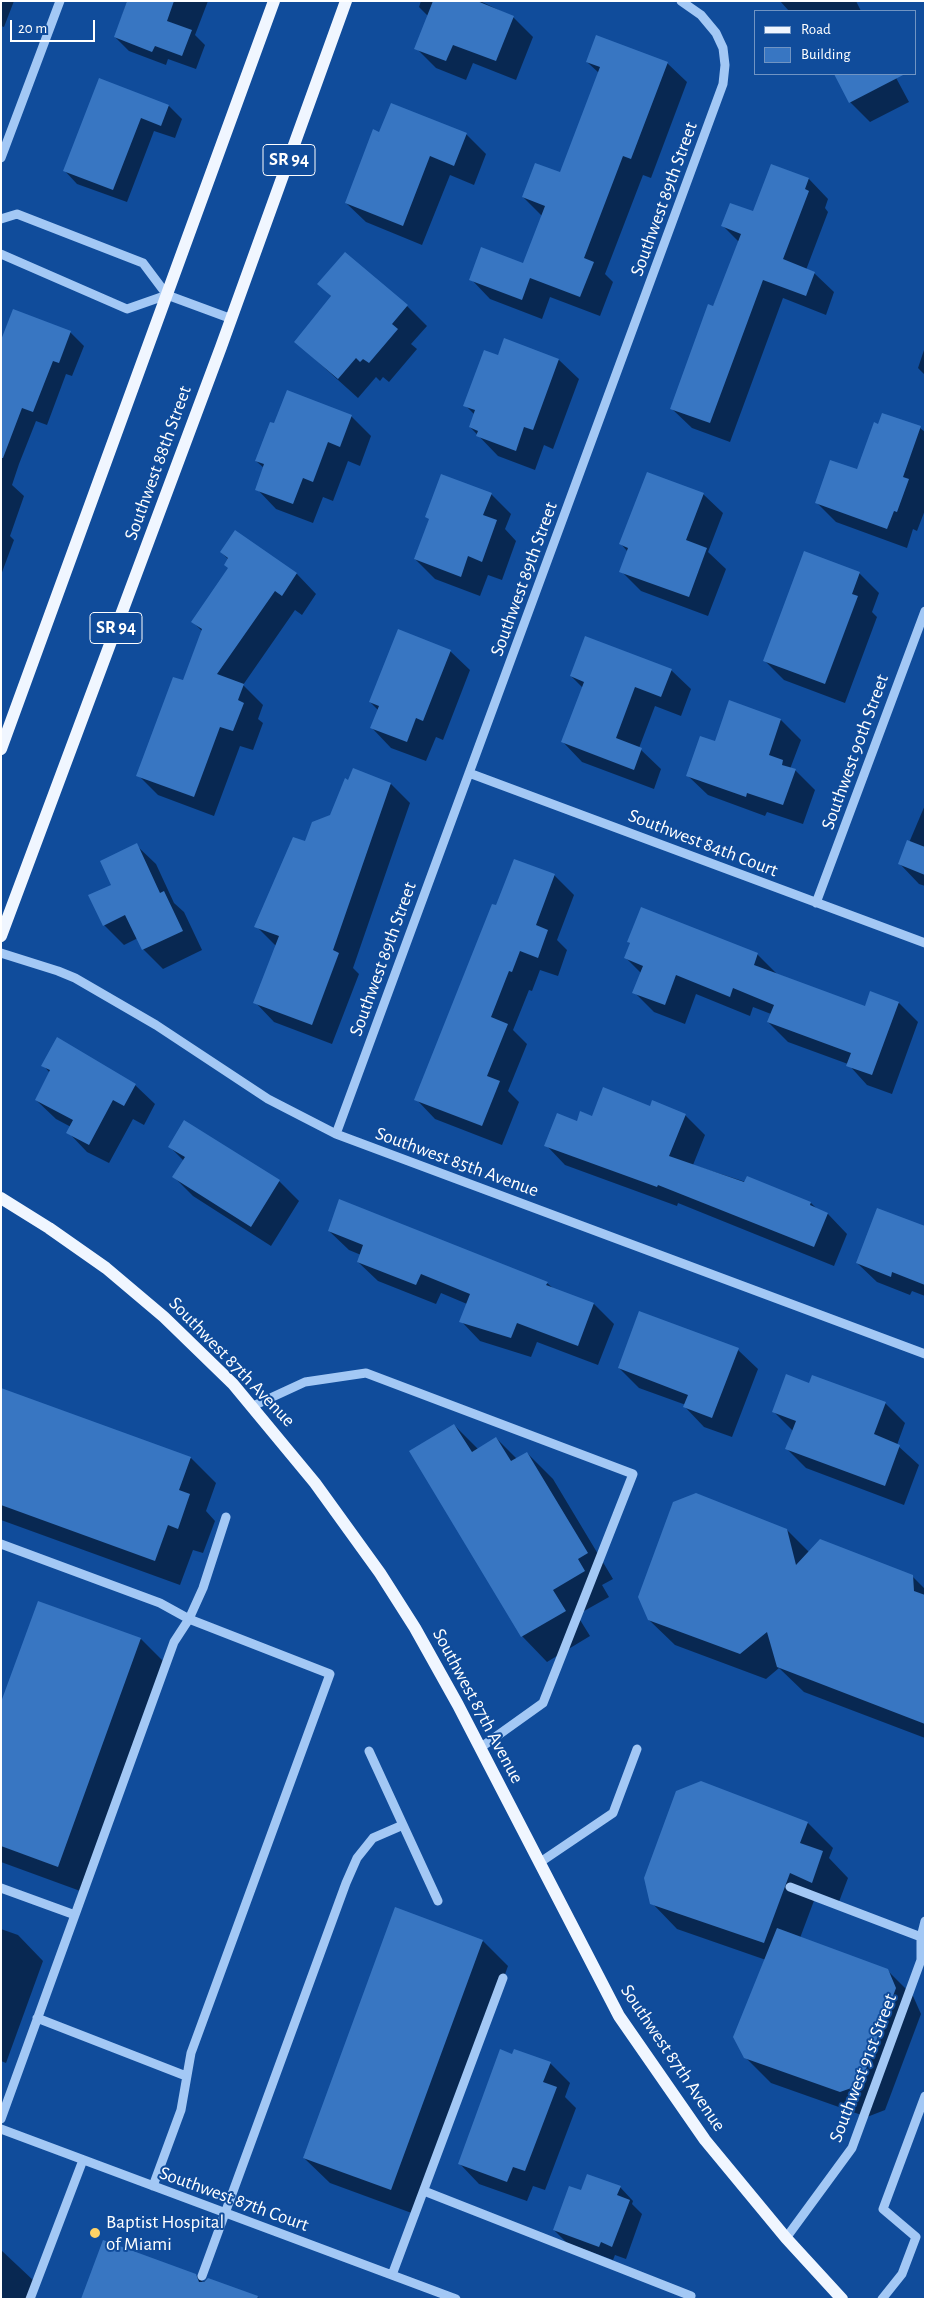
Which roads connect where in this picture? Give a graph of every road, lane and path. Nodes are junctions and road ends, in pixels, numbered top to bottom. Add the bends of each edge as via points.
1 (60, 1) edge
2 (274, 1) edge
3 (346, 1) edge
4 (681, 1) edge
5 (1, 158) edge
6 (1, 219) edge
7 (1, 254) edge
8 (167, 295) junction
9 (232, 319) junction
10 (925, 611) edge
11 (1, 749) edge
12 (470, 773) junction
13 (816, 903) junction
14 (1, 936) edge
15 (925, 943) edge
16 (1, 953) edge
17 (336, 1134) junction
18 (1, 1198) edge
19 (925, 1354) edge
20 (253, 1406) junction
21 (226, 1518) dead end
22 (1, 1544) edge
23 (189, 1619) junction
24 (480, 1748) junction
25 (637, 1749) dead end
26 (369, 1751) dead end
27 (403, 1825) junction
28 (539, 1863) junction
29 (790, 1887) dead end
30 (1, 1888) edge
31 (438, 1901) dead end
32 (75, 1915) junction
33 (925, 1922) edge
34 (921, 1936) junction
35 (503, 1978) dead end
36 (38, 2018) junction
37 (186, 2076) junction
38 (925, 2096) edge
39 (1, 2119) edge
40 (1, 2129) edge
41 (83, 2160) junction
42 (153, 2186) junction
43 (424, 2191) junction
44 (224, 2212) junction
45 (786, 2238) junction
46 (920, 2239) edge
47 (392, 2275) junction
48 (202, 2276) dead end
49 (30, 2299) edge
50 (456, 2299) edge
51 (690, 2299) edge
52 (842, 2299) edge
53 (882, 2299) edge

1 - 5 street
2 - 8 main road
3 - 9 main road, Southwest 88th Street / SR 94
4 - 12 street, Southwest 89th Street via 701,15 723,48 725,65 718,99
6 - 8 street via 18,214 143,263
7 - 8 street via 128,308
8 - 9 street
8 - 11 main road
9 - 14 main road, Southwest 88th Street / SR 94
10 - 13 street, Southwest 90th Street
12 - 13 street, Southwest 84th Court
12 - 17 street, Southwest 89th Street
13 - 15 street, Southwest 84th Court
16 - 17 street, Southwest 85th Avenue via 75,978 156,1025 268,1099
17 - 19 street, Southwest 85th Avenue
18 - 20 main road, Southwest 87th Avenue via 49,1228 134,1290 191,1342
20 - 24 main road, Southwest 87th Avenue via 315,1482 380,1573 415,1628
20 - 24 street via 305,1382 366,1373 633,1474 543,1704
21 - 23 street
22 - 23 street via 160,1603
23 - 32 street via 174,1642
23 - 37 street via 330,1674 191,2053
24 - 28 main road, Southwest 87th Avenue
25 - 28 street via 613,1813
26 - 27 street
27 - 31 street
27 - 44 street via 373,1838 357,1858
28 - 45 main road, Southwest 87th Avenue via 600,1982 640,2048 704,2140
29 - 34 street
30 - 32 street
32 - 36 street
33 - 34 street, Southwest 91st Street
34 - 45 street, Southwest 91st Street via 921,1960 852,2148
35 - 43 street
36 - 37 street
36 - 39 street
37 - 42 street via 180,2110
38 - 46 street via 883,2209
40 - 41 street, Southwest 87th Court
41 - 42 street, Southwest 87th Court
41 - 49 street
42 - 44 street, Southwest 87th Court
43 - 47 street
43 - 51 street via 691,2296
44 - 47 street, Southwest 87th Court
44 - 48 street
45 - 52 main road, Southwest 87th Avenue
46 - 53 street via 902,2274
47 - 50 street, Southwest 87th Court

